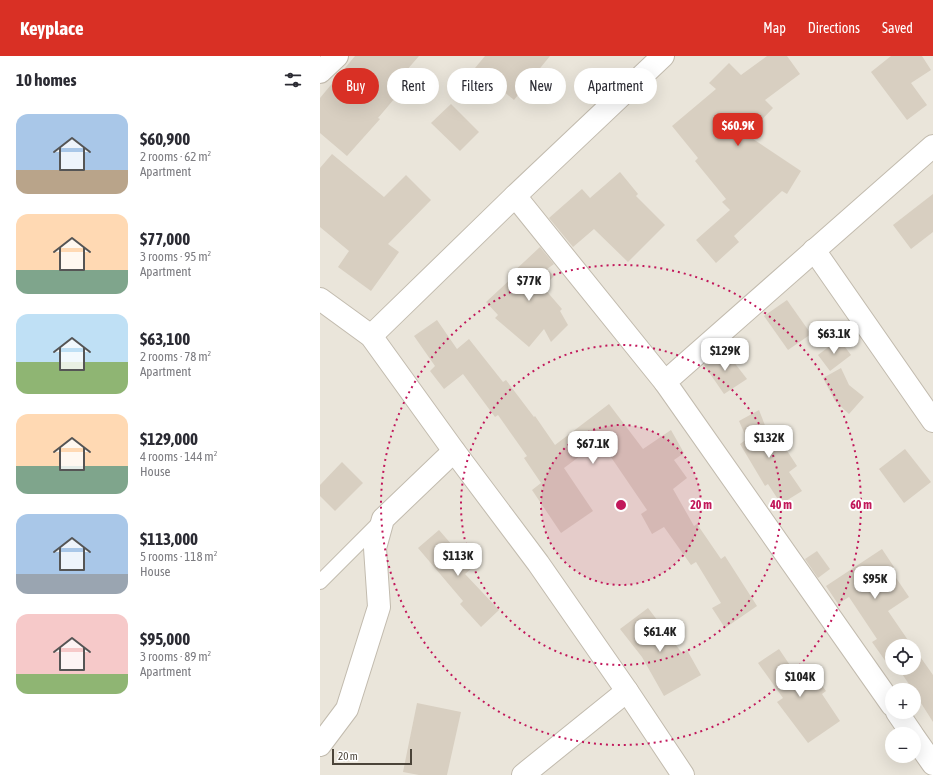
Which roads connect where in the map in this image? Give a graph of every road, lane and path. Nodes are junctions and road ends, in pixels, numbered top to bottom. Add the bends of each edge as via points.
1 (337, 56) edge
2 (663, 56) edge
3 (320, 72) edge
4 (933, 146) edge
5 (515, 196) junction
6 (814, 250) junction
7 (320, 299) edge
8 (371, 336) junction
9 (665, 382) junction
10 (933, 421) edge
11 (454, 451) junction
12 (383, 519) junction
13 (320, 582) edge
14 (627, 691) junction
15 (885, 695) edge
16 (320, 745) edge
17 (921, 747) edge
18 (933, 764) edge
19 (523, 775) edge
20 (683, 775) edge

1 - 3 street
2 - 5 street
4 - 6 street
5 - 8 street
5 - 9 street
6 - 9 street
6 - 10 street
7 - 8 street
8 - 11 street
9 - 15 street
11 - 12 street
11 - 14 street via 538,563
12 - 13 lane
12 - 16 street via 374,548 379,606 347,709
14 - 19 street
14 - 20 street
17 - 18 street

